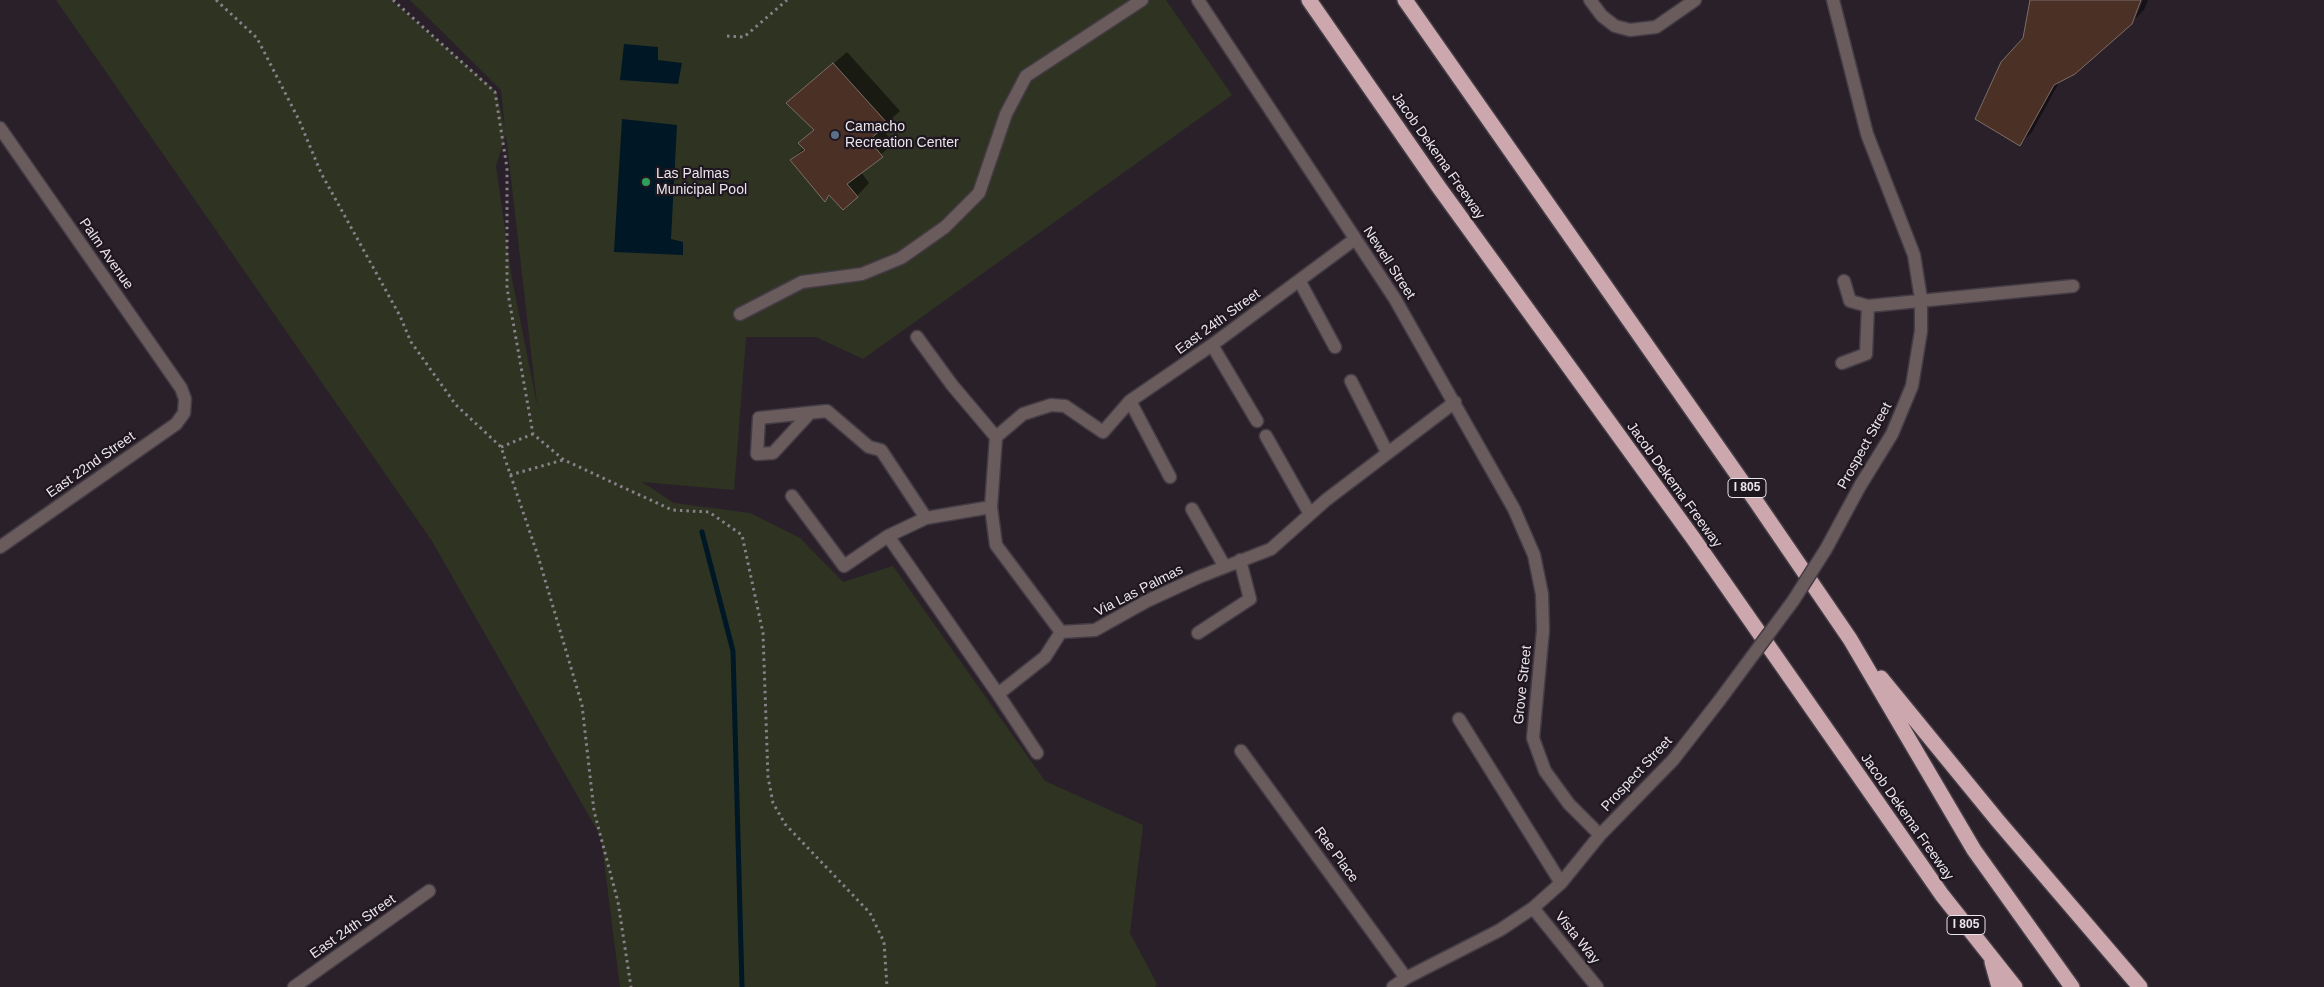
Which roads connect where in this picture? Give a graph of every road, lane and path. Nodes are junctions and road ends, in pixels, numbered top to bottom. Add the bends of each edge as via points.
1 (216, 0) edge
2 (393, 0) edge
3 (787, 0) edge
4 (1142, 0) edge
5 (1198, 0) edge
6 (1309, 0) edge
7 (1405, 0) edge
8 (1590, 0) edge
9 (1695, 0) edge
10 (1833, 0) edge
11 (727, 36) dead end
12 (0, 128) edge
13 (1355, 239) junction
14 (1844, 281) dead end
15 (1300, 282) junction
16 (2073, 286) dead end
17 (1921, 301) junction
18 (1868, 306) junction
19 (740, 314) dead end
20 (917, 338) dead end
21 (1212, 345) junction
22 (1335, 347) dead end
23 (1842, 363) dead end
24 (1351, 381) dead end
25 (185, 399) joint
26 (1130, 401) junction
27 (1455, 402) junction
28 (810, 412) junction
29 (1257, 421) dead end
30 (533, 434) junction
31 (1266, 436) dead end
32 (996, 437) junction
33 (500, 447) junction
34 (1387, 452) junction
35 (564, 460) junction
36 (510, 475) junction
37 (1170, 477) dead end
38 (792, 496) dead end
39 (991, 507) junction
40 (1192, 509) dead end
41 (1310, 514) junction
42 (926, 518) junction
43 (888, 536) junction
44 (0, 547) edge
45 (1534, 556) joint
46 (1240, 560) junction
47 (1225, 567) junction
48 (1061, 632) junction
49 (1198, 633) dead end
50 (1850, 639) junction
51 (998, 694) junction
52 (1459, 719) dead end
53 (1241, 750) dead end
54 (1037, 753) dead end
55 (1600, 835) junction
56 (1562, 883) junction
57 (429, 891) dead end
58 (1533, 908) junction
59 (1990, 955) junction
60 (1406, 978) junction
61 (294, 987) edge
62 (631, 987) edge
63 (887, 987) edge
64 (1393, 987) edge
65 (1597, 987) edge
66 (1999, 987) edge
67 (2015, 987) edge
68 (2072, 987) edge
69 (2140, 987) edge

1 - 33 path via 257,38 299,120 321,173 400,316 411,342 456,405
2 - 30 path via 495,92 507,168 507,288
3 - 11 path via 744,37
4 - 19 street via 1026,76 1006,114 979,193 945,227 901,258 862,274 802,282
5 - 13 street, Newell Street
6 - 59 highway, Jacob Dekema Freeway / I 805 via 1438,186 1693,538 1942,896
7 - 50 highway, I 805
8 - 9 street via 1615,26 1630,30 1656,27
10 - 17 street, Prospect Street via 1871,147 1914,256
12 - 25 street, Palm Avenue via 181,388
13 - 15 street, East 24th Street
13 - 27 street, Newell Street via 1395,299
14 - 18 street via 1850,301
15 - 21 street, East 24th Street
15 - 22 street
16 - 17 street
17 - 18 street
17 - 55 street, Prospect Street, bridge via 1922,331 1912,386 1892,434 1826,549 1793,601 1719,702 1673,760
18 - 23 street via 1866,354
20 - 32 street
21 - 26 street, East 24th Street
21 - 29 street
24 - 34 street
25 - 44 street, East 22nd Street via 184,412 176,424
26 - 32 street, East 24th Street via 1103,432 1064,406 1051,405 1023,414
26 - 37 street
27 - 34 street, Via Las Palmas
27 - 45 street, Newell Street via 1514,510
28 - 28 street via 759,418 757,454 773,453
28 - 42 street via 827,410 869,447 881,450
30 - 33 path
30 - 35 path
31 - 41 street
32 - 39 street
33 - 36 path
34 - 41 street, Via Las Palmas
35 - 36 path
35 - 63 path via 672,510 709,512 742,536 762,633 772,803 785,824 870,912 884,942
36 - 62 path via 538,556 582,705 594,811 618,902
38 - 43 street via 844,566
39 - 42 street
39 - 48 street via 996,545
40 - 47 street
41 - 46 street, Via Las Palmas via 1271,548
42 - 43 street
43 - 51 street
45 - 55 street, Grove Street via 1542,594 1543,630 1533,738 1545,771 1569,804
46 - 47 street, Via Las Palmas
46 - 49 street via 1250,599
47 - 48 street, Via Las Palmas via 1147,601 1094,630
48 - 51 street via 1045,657
50 - 68 highway, I 805 via 1974,850
50 - 69 highway via 1998,822
51 - 54 street
52 - 56 street
53 - 60 street, Rae Place
55 - 56 street
56 - 58 street
57 - 61 street, East 24th Street
58 - 60 street via 1500,930
58 - 65 street, Vista Way
59 - 66 highway
59 - 67 highway, Jacob Dekema Freeway / I 805
60 - 64 street

